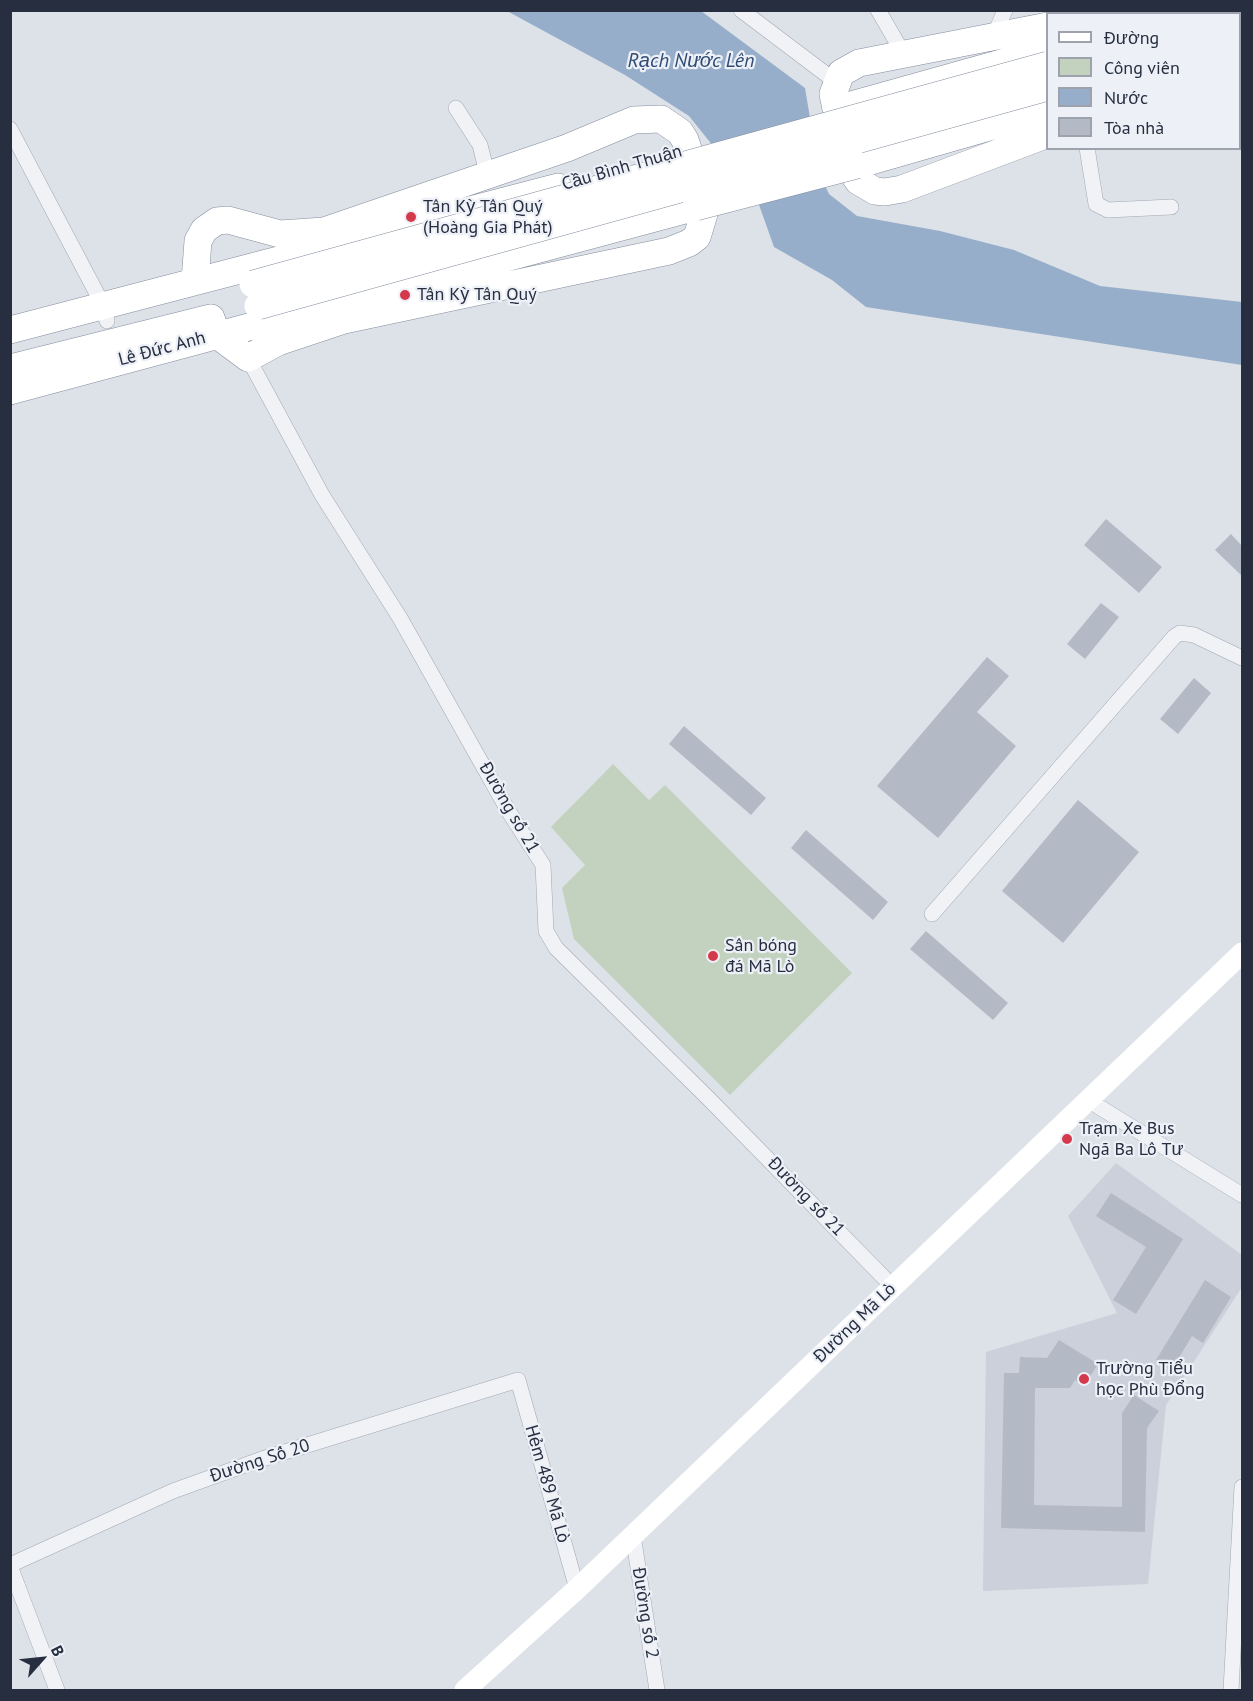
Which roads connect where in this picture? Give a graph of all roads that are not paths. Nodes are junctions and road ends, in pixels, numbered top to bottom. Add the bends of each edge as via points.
1 (741, 10) edge
2 (878, 10) edge
3 (1005, 10) edge
4 (1046, 26) edge
5 (994, 36) junction
6 (1046, 50) edge
7 (903, 53) junction
8 (1046, 65) edge
9 (836, 81) junction
10 (1046, 87) edge
11 (456, 108) dead end
12 (1046, 111) edge
13 (10, 129) edge
14 (1046, 134) edge
15 (1087, 150) edge
16 (487, 173) junction
17 (1171, 207) dead end
18 (195, 281) junction
19 (256, 295) junction
20 (106, 314) junction
21 (214, 326) junction
22 (10, 330) edge
23 (10, 348) edge
24 (249, 358) junction
25 (10, 368) edge
26 (10, 391) edge
27 (1242, 658) edge
28 (932, 914) dead end
29 (1240, 959) edge
30 (1088, 1100) junction
31 (1242, 1195) edge
32 (893, 1287) junction
33 (519, 1380) joint
34 (1242, 1487) edge
35 (633, 1535) junction
36 (10, 1565) edge
37 (577, 1589) junction
38 (57, 1690) edge
39 (465, 1690) edge
40 (657, 1690) edge
41 (1231, 1690) edge

1 - 9 street
2 - 7 street
3 - 5 street
4 - 5 highway
5 - 7 highway
6 - 18 highway, Cầu Bình Thuận via 634,167
7 - 9 highway via 847,68
8 - 19 highway, Cầu Bình Thuận, bridge
9 - 14 highway via 833,104 848,164 858,181 874,191 902,189
10 - 19 highway, Cầu Bình Thuận, bridge
11 - 16 street via 480,145
12 - 21 highway, Lê Đức Anh, bridge via 314,307
13 - 20 street
15 - 17 street via 1096,204 1108,210
16 - 18 highway via 324,231 280,234 228,220 217,221 204,230 198,241
16 - 24 highway via 567,148 634,120 661,119 685,140 702,191 701,228 689,243 669,251 344,320 278,342
18 - 20 highway
19 - 20 highway
19 - 21 highway, Lê Đức Anh
20 - 22 highway
20 - 23 highway
21 - 24 highway
21 - 25 highway, Lê Đức Anh
21 - 26 highway, Lê Đức Anh
24 - 32 street, Đường số 21 via 322,495 394,608 543,865 546,931 556,948
27 - 28 street via 1194,635 1180,633 1174,637
29 - 30 main road, Đường Mã Lò
30 - 31 street
30 - 32 main road, Đường Mã Lò
32 - 35 main road, Đường Mã Lò
33 - 36 street, Đường Số 20 via 173,1491
33 - 37 street, Hẻm 489 Mã Lò
34 - 41 street
35 - 37 main road, Đường Mã Lò
35 - 40 street, Đường số 2
36 - 38 street
37 - 39 main road, Đường Mã Lò

